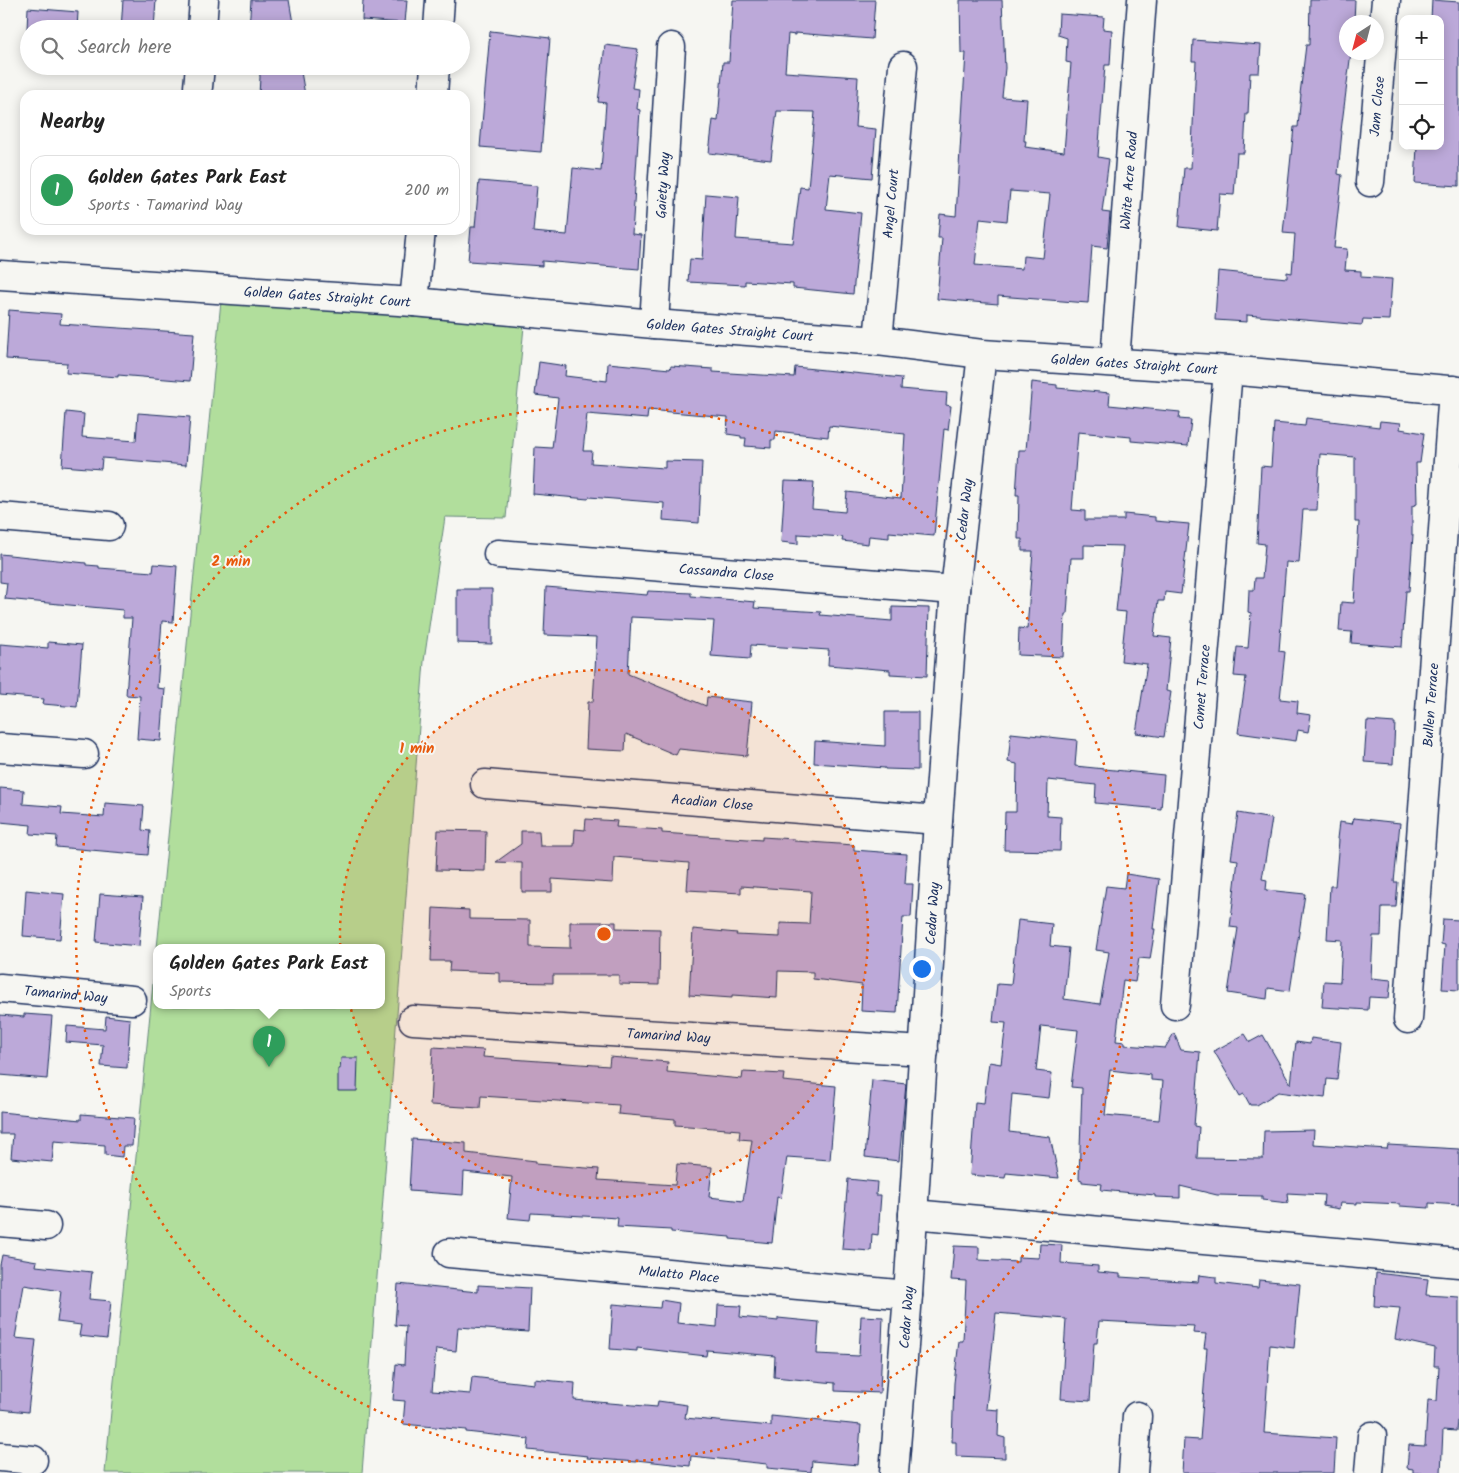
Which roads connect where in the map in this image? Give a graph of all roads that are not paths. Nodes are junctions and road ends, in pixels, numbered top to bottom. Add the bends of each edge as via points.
1 (204, 0) edge
2 (440, 0) edge
3 (1142, 0) edge
4 (1386, 0) edge
5 (203, 20) edge
6 (439, 20) edge
7 (671, 47) dead end
8 (903, 66) dead end
9 (434, 75) edge
10 (433, 90) edge
11 (1370, 182) dead end
12 (421, 235) edge
13 (0, 275) edge
14 (414, 302) junction
15 (654, 324) junction
16 (878, 342) junction
17 (982, 354) junction
18 (1115, 361) junction
19 (1228, 370) junction
20 (1456, 390) edge
21 (0, 517) edge
22 (109, 526) dead end
23 (498, 554) dead end
24 (955, 590) junction
25 (0, 748) edge
26 (84, 754) dead end
27 (485, 784) dead end
28 (938, 820) junction
29 (0, 988) edge
30 (132, 1000) dead end
31 (1175, 1005) dead end
32 (1408, 1019) dead end
33 (413, 1020) dead end
34 (924, 1051) junction
35 (913, 1214) junction
36 (0, 1222) edge
37 (46, 1226) dead end
38 (449, 1252) dead end
39 (1459, 1263) edge
40 (908, 1295) junction
41 (1137, 1416) dead end
42 (1372, 1436) dead end
43 (0, 1457) edge
44 (34, 1460) dead end
45 (894, 1473) edge
46 (1133, 1473) edge
47 (1369, 1473) edge

1 - 5 street
2 - 6 street
3 - 18 street, White Acre Road
4 - 11 street, Jam Close
7 - 15 street, Gaiety Way
8 - 16 street, Angel Court
9 - 10 street
12 - 14 street
13 - 14 street, Golden Gates Straight Court
14 - 15 street, Golden Gates Straight Court
15 - 16 street, Golden Gates Straight Court
16 - 17 street, Golden Gates Straight Court
17 - 18 street, Golden Gates Straight Court
17 - 24 street, Cedar Way
18 - 19 street, Golden Gates Straight Court
19 - 20 street, Golden Gates Straight Court
19 - 31 street, Comet Terrace
20 - 32 street, Bullen Terrace
21 - 22 street
23 - 24 street, Cassandra Close
24 - 28 street, Cedar Way
25 - 26 street
27 - 28 street, Acadian Close
28 - 34 street, Cedar Way
29 - 30 street, Tamarind Way
33 - 34 street, Tamarind Way
34 - 35 street, Cedar Way
35 - 39 street
35 - 40 street, Cedar Way
36 - 37 street
38 - 40 street, Mulatto Place
40 - 45 street, Cedar Way
41 - 46 street
42 - 47 street
43 - 44 street

